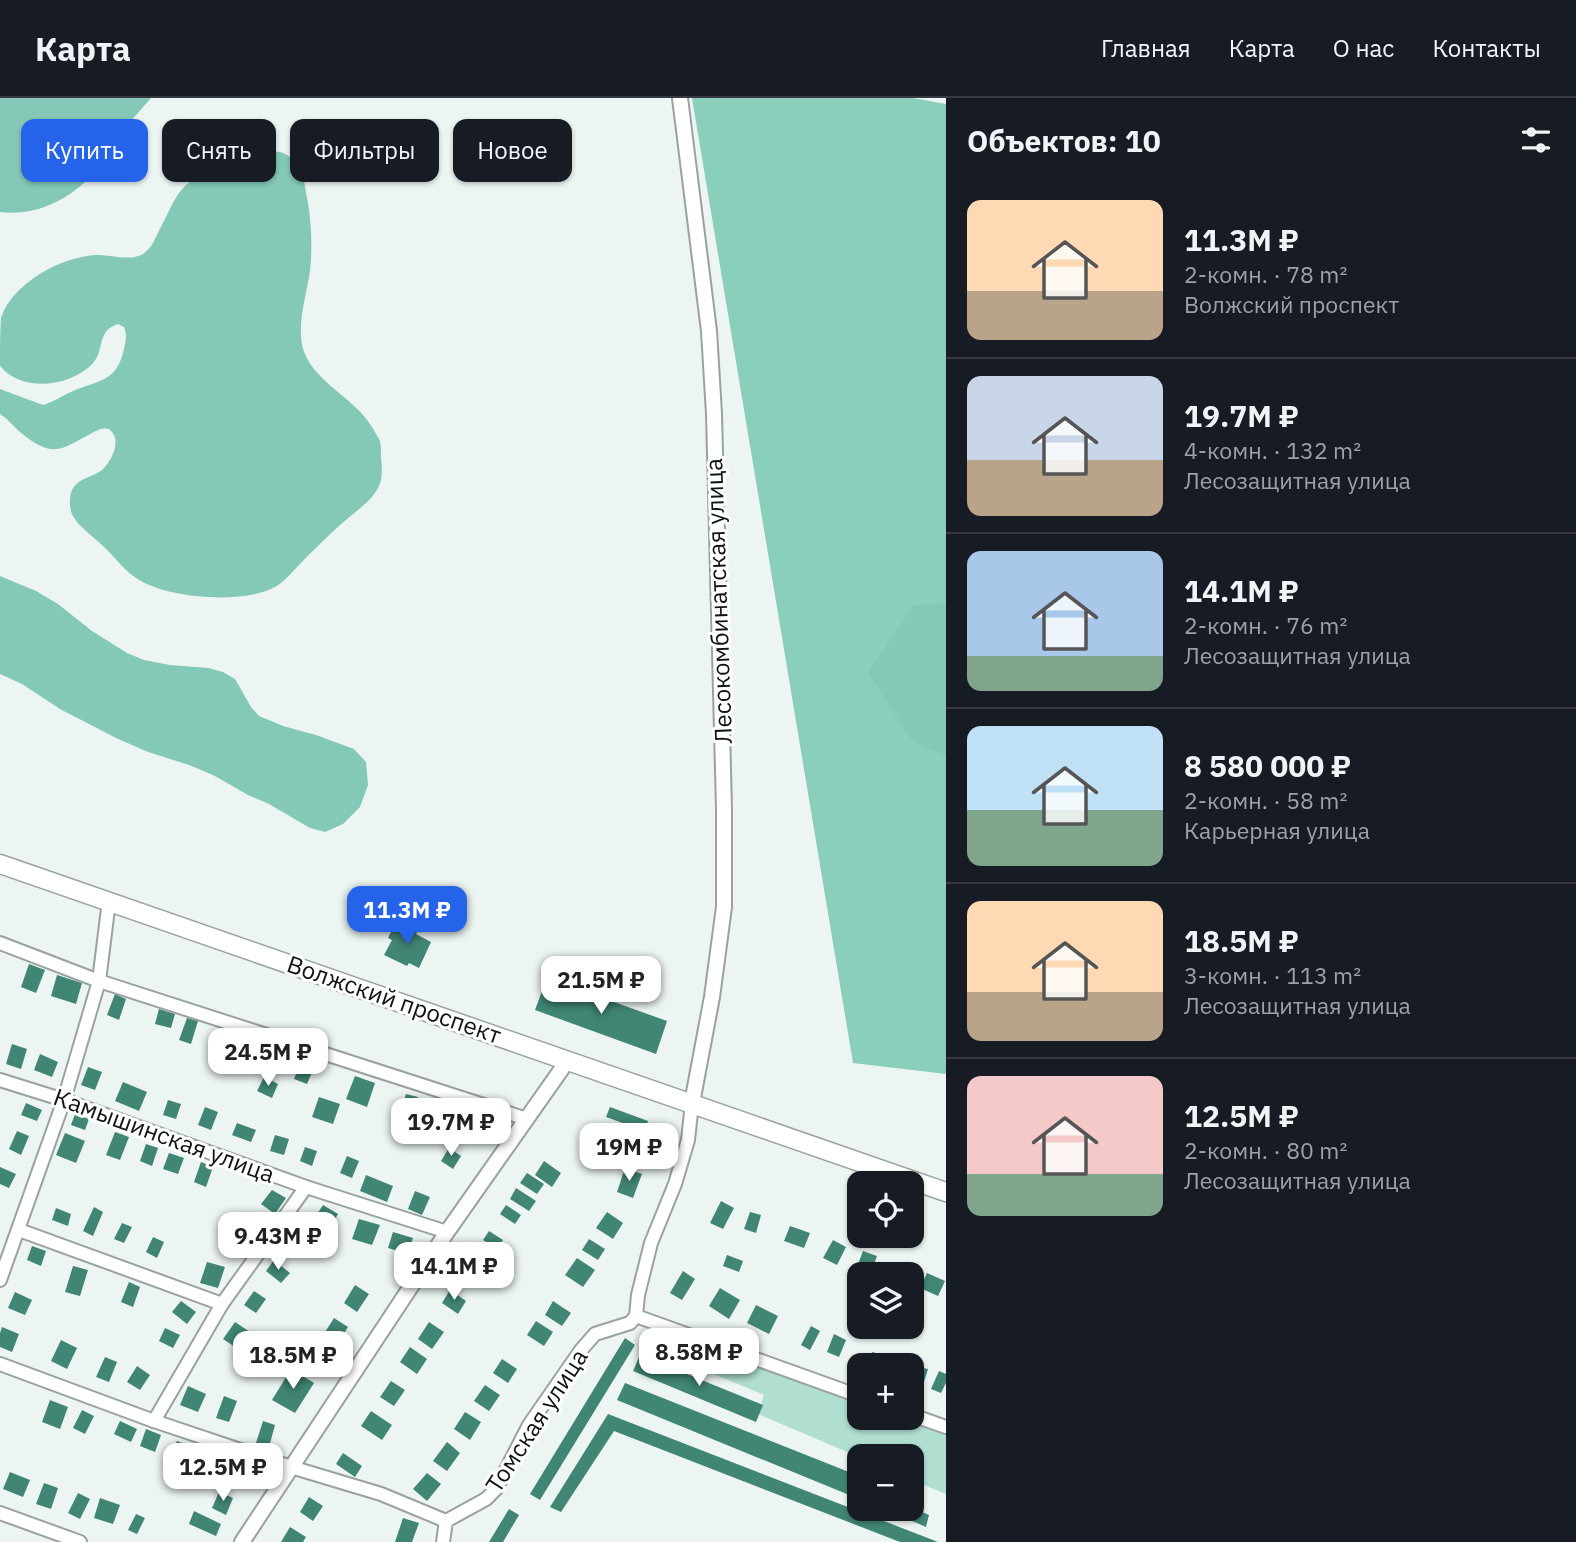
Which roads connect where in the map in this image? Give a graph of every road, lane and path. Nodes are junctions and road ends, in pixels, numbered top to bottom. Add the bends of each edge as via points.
1 (680, 98) edge
2 (0, 864) edge
3 (109, 901) junction
4 (0, 943) edge
5 (99, 981) junction
6 (568, 1060) junction
7 (0, 1080) edge
8 (64, 1100) junction
9 (692, 1103) junction
10 (527, 1119) junction
11 (306, 1187) junction
12 (946, 1192) edge
13 (19, 1230) junction
14 (447, 1232) junction
15 (0, 1280) edge
16 (222, 1304) junction
17 (636, 1315) junction
18 (0, 1364) edge
19 (847, 1392) edge
20 (924, 1419) edge
21 (155, 1421) junction
22 (946, 1427) edge
23 (291, 1467) junction
24 (0, 1513) edge
25 (446, 1521) junction
26 (72, 1541) edge
27 (242, 1542) edge
28 (443, 1542) edge

1 - 9 street, Лесокомбинатская улица via 710,345 724,809 724,907
2 - 3 main road, Волжский проспект
3 - 5 street
3 - 6 main road, Волжский проспект
4 - 5 street
5 - 8 street
5 - 10 street
6 - 9 main road, Волжский проспект
6 - 10 street
7 - 8 street, Камышинская улица
8 - 11 street, Камышинская улица
8 - 13 street
9 - 12 main road, Волжский проспект
9 - 17 street via 688,1140 651,1243
10 - 14 street
11 - 14 street, Камышинская улица
11 - 16 street
13 - 15 street
13 - 16 street
14 - 23 street
16 - 21 street
17 - 19 street
17 - 25 street, Томская улица via 629,1323 595,1334 529,1425 496,1489
18 - 21 street
20 - 22 street
21 - 23 street
23 - 25 street via 381,1494
23 - 27 street
24 - 26 street
25 - 28 street

